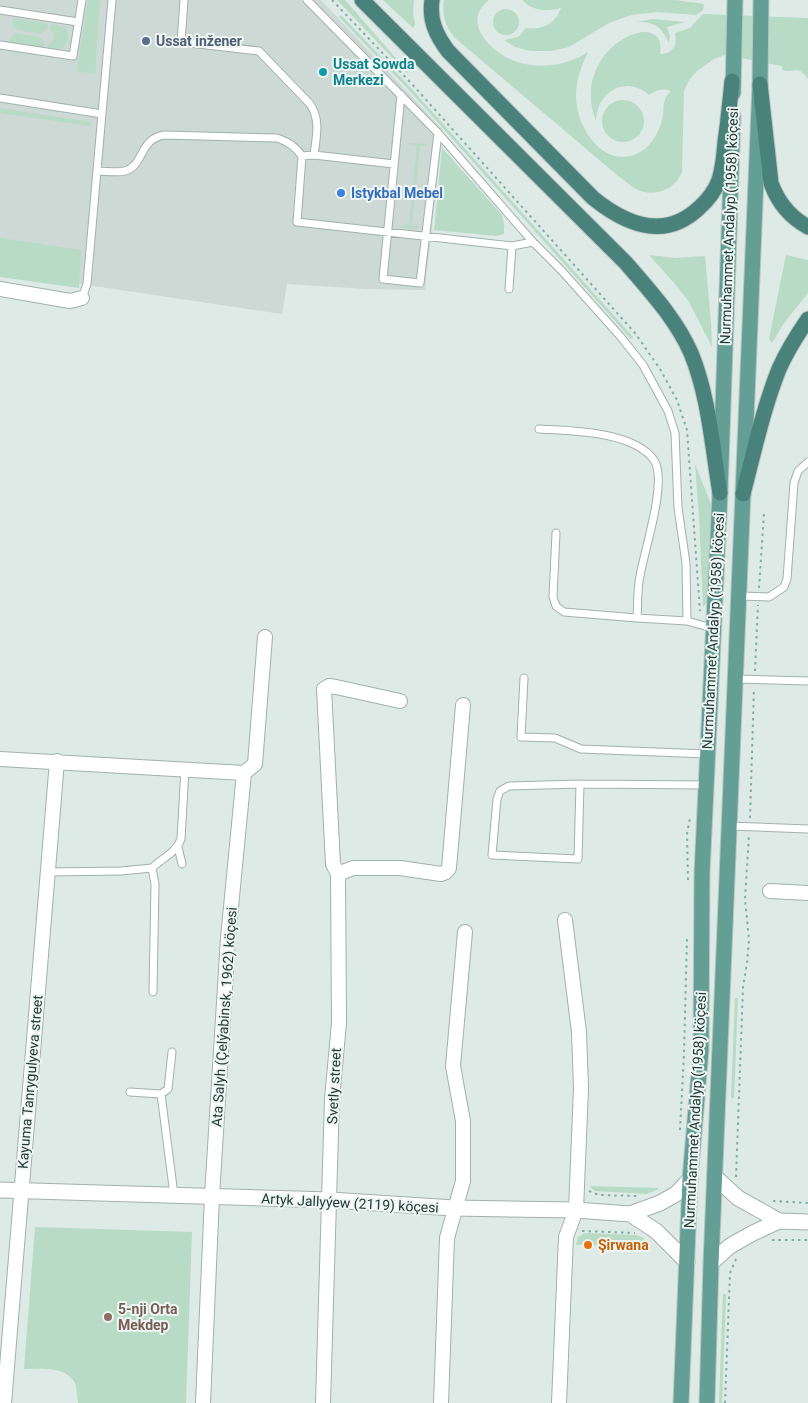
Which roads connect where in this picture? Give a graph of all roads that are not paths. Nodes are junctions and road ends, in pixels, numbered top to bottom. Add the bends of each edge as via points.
1 (82, 0) edge
2 (112, 0) edge
3 (184, 0) edge
4 (307, 0) edge
5 (362, 0) edge
6 (432, 0) edge
7 (734, 0) edge
8 (761, 0) edge
9 (0, 10) edge
10 (78, 22) junction
11 (0, 45) edge
12 (732, 81) junction
13 (760, 84) junction
14 (401, 95) junction
15 (0, 98) edge
16 (102, 114) junction
17 (438, 134) junction
18 (302, 156) junction
19 (314, 156) junction
20 (394, 164) junction
21 (97, 171) junction
22 (808, 227) edge
23 (387, 231) junction
24 (425, 236) junction
25 (533, 242) junction
26 (512, 246) junction
27 (0, 289) edge
28 (509, 289) dead end
29 (82, 298) joint
30 (808, 319) edge
31 (539, 429) dead end
32 (808, 462) edge
33 (720, 493) junction
34 (743, 494) junction
35 (556, 533) dead end
36 (739, 596) junction
37 (637, 618) junction
38 (688, 621) junction
39 (706, 626) junction
40 (265, 636) dead end
41 (524, 678) dead end
42 (735, 679) junction
43 (808, 681) edge
44 (400, 701) dead end
45 (463, 705) dead end
46 (707, 754) junction
47 (0, 759) edge
48 (57, 761) junction
49 (186, 769) junction
50 (244, 773) junction
51 (580, 784) junction
52 (706, 785) junction
53 (730, 826) junction
54 (808, 829) edge
55 (178, 848) junction
56 (182, 864) dead end
57 (152, 868) junction
58 (48, 872) junction
59 (338, 874) junction
60 (770, 891) dead end
61 (808, 893) edge
62 (565, 920) dead end
63 (465, 932) dead end
64 (153, 992) dead end
65 (172, 1052) dead end
66 (130, 1092) dead end
67 (161, 1094) junction
68 (715, 1177) junction
69 (690, 1180) junction
70 (0, 1190) edge
71 (21, 1190) junction
72 (174, 1195) junction
73 (212, 1196) junction
74 (330, 1200) junction
75 (454, 1208) junction
76 (576, 1210) junction
77 (630, 1214) junction
78 (779, 1221) junction
79 (808, 1222) edge
80 (687, 1262) junction
81 (711, 1263) junction
82 (4, 1403) edge
83 (203, 1403) edge
84 (323, 1403) edge
85 (441, 1403) edge
86 (559, 1403) edge
87 (681, 1403) edge
88 (707, 1403) edge

1 - 10 lane
2 - 16 lane
3 - 19 lane via 181,42 260,51 310,104 317,120
4 - 14 lane
5 - 33 highway via 626,263 665,308 690,353 705,397
6 - 12 highway via 435,30 448,51 592,198 619,217 640,225 664,226 683,220 714,192 722,173
7 - 12 main road, Nurmuhammet Andalyp (1958) köçesi
8 - 13 main road, Nurmuhammet Andalyp (1958) köçesi
9 - 10 lane
10 - 11 lane via 73,56
12 - 33 main road, Nurmuhammet Andalyp (1958) köçesi via 733,140
13 - 22 highway via 771,183 782,205
13 - 34 main road, Nurmuhammet Andalyp (1958) köçesi
14 - 17 lane
14 - 20 lane
15 - 16 lane
16 - 21 lane
17 - 24 lane
17 - 25 lane
18 - 19 lane
18 - 21 lane via 293,145 277,138 164,135 156,136 147,144 130,169 123,172
18 - 23 lane via 297,222
19 - 20 lane
20 - 23 lane
21 - 29 lane via 87,284
23 - 24 lane
23 - 24 lane via 382,279 420,283
24 - 26 lane
25 - 26 lane
25 - 38 lane via 620,336 643,365 668,411 675,433
26 - 28 lane
27 - 29 street via 70,301
30 - 34 highway via 779,368
31 - 37 lane via 592,432 627,442 646,452 656,464 656,505 639,577
32 - 36 lane via 798,471 794,483 784,587 768,597
33 - 39 main road, Nurmuhammet Andalyp (1958) köçesi
34 - 36 main road, Nurmuhammet Andalyp (1958) köçesi
35 - 37 lane via 553,597 556,606 564,612
36 - 42 main road, Nurmuhammet Andalyp (1958) köçesi
37 - 38 lane
38 - 39 lane
39 - 46 main road, Nurmuhammet Andalyp (1958) köçesi
40 - 50 street, Ata Salyh (Çelýabinsk, 1962) köçesi via 255,764
41 - 46 lane via 521,737 555,738 581,750
42 - 43 lane
42 - 53 main road, Nurmuhammet Andalyp (1958) köçesi
44 - 59 street, Svetly street via 336,686 324,689 334,864
45 - 59 street via 449,868 442,874 400,868 353,868
46 - 52 main road, Nurmuhammet Andalyp (1958) köçesi
47 - 48 street
48 - 49 street
48 - 58 street, Kayuma Tanrygulyeva street
49 - 50 street
49 - 55 lane via 182,839
50 - 73 street, Ata Salyh (Çelýabinsk, 1962) köçesi via 228,938
51 - 51 lane via 510,786 500,791 492,855 578,859
51 - 52 lane
52 - 69 main road, Nurmuhammet Andalyp (1958) köçesi via 701,1050
53 - 54 lane
53 - 68 main road, Nurmuhammet Andalyp (1958) köçesi
55 - 56 lane
55 - 57 lane
57 - 58 lane
57 - 64 lane
58 - 71 street, Kayuma Tanrygulyeva street
59 - 74 street, Svetly street via 339,1023 332,1099
60 - 61 street
62 - 76 street via 581,1088
63 - 75 street via 453,1066 463,1121 463,1181
65 - 67 lane via 168,1089
66 - 67 lane
67 - 72 lane
68 - 78 street, Nurmuhammet Andalyp (1958) köçesi via 738,1198
68 - 81 main road, Nurmuhammet Andalyp (1958) köçesi
69 - 77 street, Artyk Jallyýew (2119) köçesi via 676,1194
69 - 80 main road, Nurmuhammet Andalyp (1958) köçesi
70 - 71 street, Artyk Jallyýew (2119) köçesi
71 - 72 street, Artyk Jallyýew (2119) köçesi
71 - 82 street, Kayuma Tanrygulyeva street
72 - 73 street, Artyk Jallyýew (2119) köçesi
73 - 74 street, Artyk Jallyýew (2119) köçesi
73 - 83 street, Ata Salyh (Çelýabinsk, 1962) köçesi
74 - 75 street, Artyk Jallyýew (2119) köçesi
74 - 84 street, Svetly street
75 - 76 street, Artyk Jallyýew (2119) köçesi
75 - 85 street via 447,1238
76 - 77 street, Artyk Jallyýew (2119) köçesi
76 - 86 street via 566,1237
77 - 80 street, Nurmuhammet Andalyp (1958) köçesi via 656,1230
78 - 79 street
78 - 81 street via 730,1246
80 - 87 main road, Nurmuhammet Andalyp (1958) köçesi
81 - 88 main road, Nurmuhammet Andalyp (1958) köçesi

